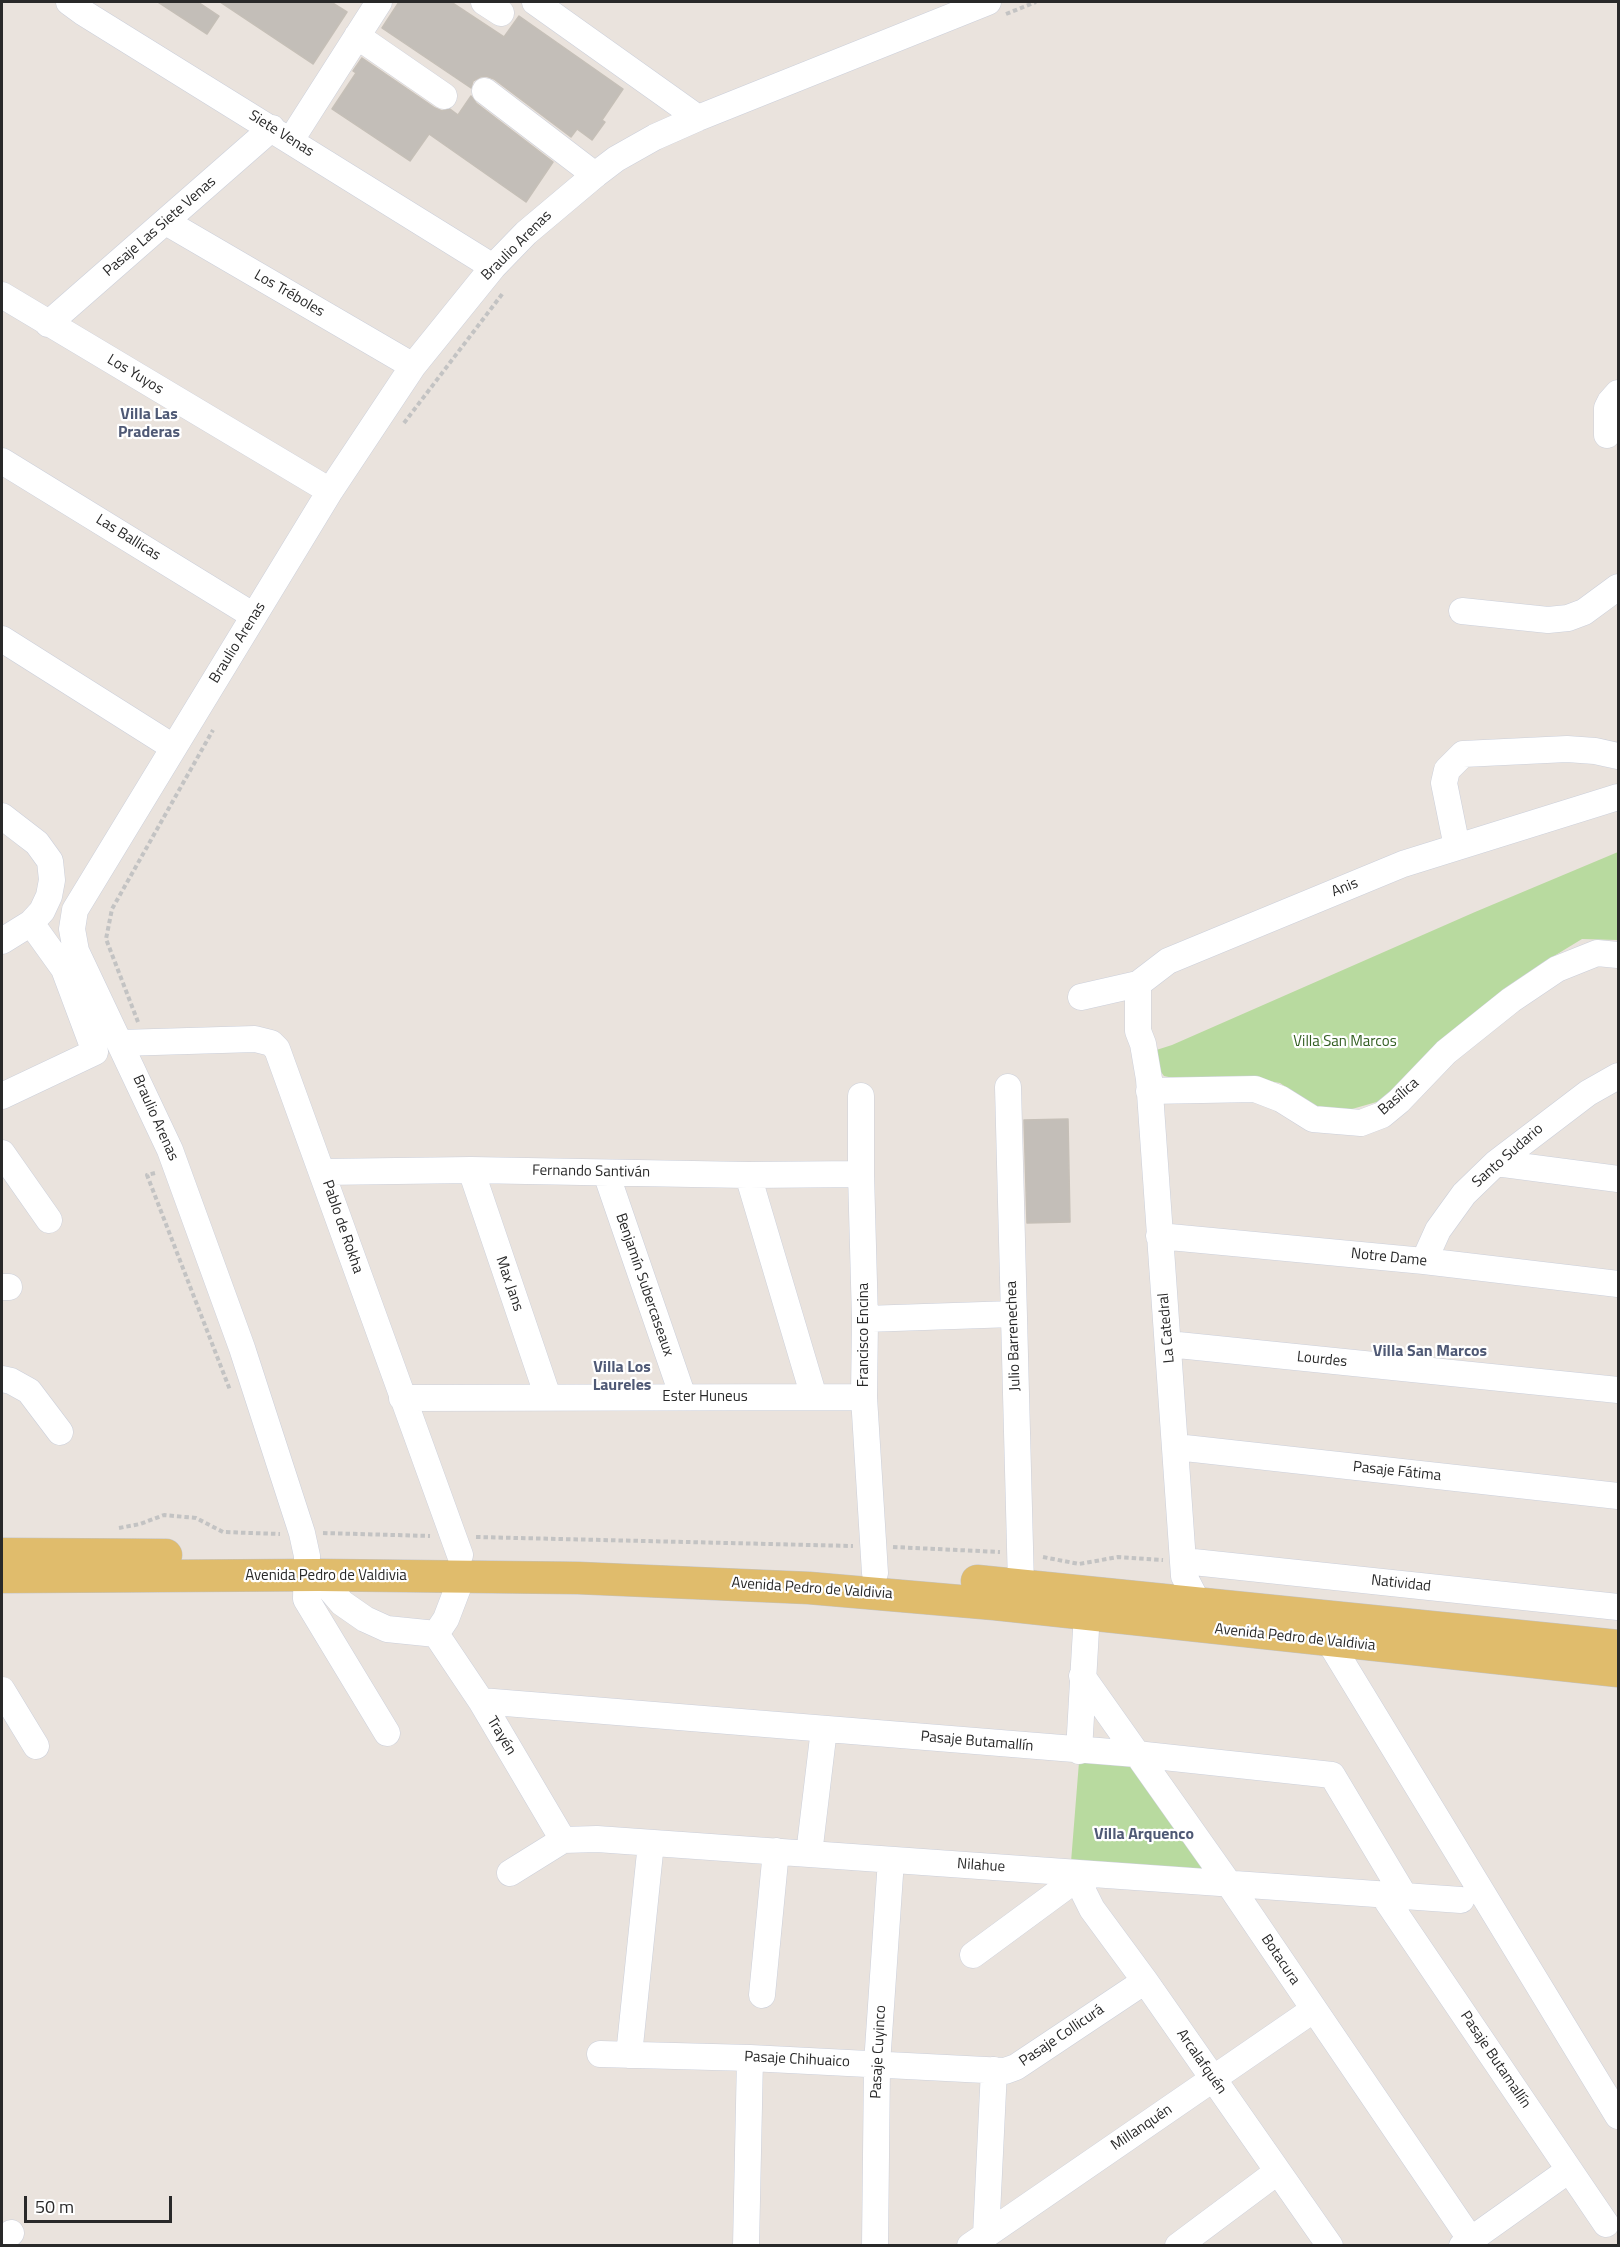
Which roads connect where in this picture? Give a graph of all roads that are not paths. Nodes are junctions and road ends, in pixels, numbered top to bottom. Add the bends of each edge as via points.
1 (379, 2) edge
2 (534, 2) edge
3 (82, 5) edge
4 (996, 8) edge
5 (357, 36) junction
6 (485, 91) dead end
7 (444, 96) dead end
8 (698, 118) junction
9 (281, 134) junction
10 (595, 174) junction
11 (166, 222) junction
12 (501, 276) junction
13 (2, 295) edge
14 (48, 324) junction
15 (413, 366) junction
16 (1618, 393) edge
17 (1607, 435) dead end
18 (2, 461) edge
19 (330, 491) junction
20 (1618, 587) edge
21 (1462, 611) dead end
22 (254, 616) junction
23 (2, 639) edge
24 (173, 747) junction
25 (1618, 756) edge
26 (1618, 796) edge
27 (2, 816) edge
28 (1457, 847) junction
29 (31, 923) junction
30 (2, 939) edge
31 (1618, 955) edge
32 (1138, 984) junction
33 (1081, 997) dead end
34 (121, 1044) junction
35 (1618, 1076) edge
36 (1149, 1085) junction
37 (1008, 1087) dead end
38 (2, 1096) edge
39 (861, 1096) dead end
40 (2, 1153) edge
41 (1496, 1163) junction
42 (471, 1170) junction
43 (322, 1172) junction
44 (606, 1173) junction
45 (861, 1174) junction
46 (748, 1175) junction
47 (1618, 1179) edge
48 (49, 1220) dead end
49 (1159, 1236) junction
50 (1424, 1261) junction
51 (1618, 1284) edge
52 (1013, 1314) junction
53 (865, 1319) junction
54 (1168, 1344) junction
55 (2, 1379) edge
56 (1618, 1390) edge
57 (814, 1396) junction
58 (548, 1397) junction
59 (683, 1397) junction
60 (864, 1397) junction
61 (402, 1398) junction
62 (60, 1432) dead end
63 (1176, 1447) junction
64 (1618, 1496) edge
65 (2, 1554) edge
66 (458, 1556) junction
67 (308, 1560) junction
68 (875, 1560) junction
69 (1184, 1568) junction
70 (2, 1577) edge
71 (1021, 1585) junction
72 (1167, 1602) junction
73 (1087, 1605) junction
74 (1199, 1605) junction
75 (1618, 1607) edge
76 (436, 1634) junction
77 (1329, 1641) junction
78 (1618, 1647) edge
79 (1618, 1671) edge
80 (1082, 1676) junction
81 (2, 1690) edge
82 (481, 1701) junction
83 (824, 1730) junction
84 (387, 1733) dead end
85 (36, 1746) dead end
86 (1079, 1751) junction
87 (1137, 1754) junction
88 (563, 1840) junction
89 (651, 1843) junction
90 (776, 1851) junction
91 (809, 1854) junction
92 (891, 1860) junction
93 (510, 1873) dead end
94 (1083, 1874) junction
95 (1229, 1884) junction
96 (1394, 1896) junction
97 (1461, 1900) dead end
98 (974, 1955) dead end
99 (1145, 1981) junction
100 (762, 1995) dead end
101 (1313, 2010) junction
102 (600, 2054) dead end
103 (629, 2055) junction
104 (750, 2058) junction
105 (877, 2064) junction
106 (994, 2070) junction
107 (1213, 2080) junction
108 (1618, 2116) edge
109 (1569, 2170) junction
110 (1277, 2172) junction
111 (1606, 2224) dead end
112 (978, 2240) edge
113 (1470, 2243) edge
114 (747, 2246) edge
115 (875, 2246) edge
116 (1178, 2246) edge
117 (1330, 2246) edge

1 - 5 street, Pasaje Las Siete Venas
2 - 8 street
3 - 9 street, Siete Venas
4 - 8 street, Braulio Arenas
5 - 7 street
5 - 9 street, Pasaje Las Siete Venas
6 - 10 street
8 - 10 street, Braulio Arenas via 646,142
9 - 11 street, Pasaje Las Siete Venas
9 - 12 street, Siete Venas
10 - 12 street, Braulio Arenas via 526,233
11 - 14 street, Pasaje Las Siete Venas
11 - 15 street, Los Tréboles
12 - 15 street, Braulio Arenas
13 - 14 street, Los Yuyos
14 - 19 street, Los Yuyos
15 - 19 street, Braulio Arenas
16 - 17 street via 1607,408
18 - 22 street, Las Ballicas
19 - 22 street, Braulio Arenas
20 - 21 street via 1584,612 1568,618 1548,620
22 - 24 street, Braulio Arenas
23 - 24 street
24 - 34 street, Braulio Arenas via 78,901 72,919 76,951
25 - 28 street via 1566,749 1463,754 1447,770 1444,783
26 - 28 street, Anis
27 - 29 street via 37,843 50,861 49,896
28 - 32 street, Anis via 1403,864 1168,961
29 - 30 street
29 - 38 street via 64,969 95,1052
31 - 36 street, Basílica via 1597,953 1557,969 1446,1052 1382,1115 1361,1123 1313,1119 1281,1099 1255,1089
32 - 33 street, Anis
32 - 36 street, La Catedral via 1138,1031
34 - 43 street, Pablo de Rokha via 255,1038 271,1043 282,1059
34 - 67 street, Braulio Arenas via 177,1167 243,1348
35 - 41 street, Santo Sudario via 1588,1093
36 - 49 street, La Catedral
37 - 52 street, Julio Barrenechea
39 - 45 street, Francisco Encina
40 - 48 street
41 - 47 street
41 - 50 street, Santo Sudario via 1464,1194 1438,1230
42 - 43 street, Fernando Santiván
42 - 44 street, Fernando Santiván
42 - 58 street, Max Jans
43 - 61 street, Pablo de Rokha
44 - 46 street, Fernando Santiván
44 - 59 street, Benjamín Subercaseaux
45 - 46 street, Fernando Santiván
45 - 53 street, Francisco Encina
46 - 57 street
49 - 50 street, Notre Dame
49 - 54 street, La Catedral
50 - 51 street, Notre Dame
52 - 53 street
52 - 71 street, Julio Barrenechea
53 - 60 street, Francisco Encina
54 - 56 street, Lourdes
54 - 63 street, La Catedral
55 - 62 street via 29,1391
57 - 59 street, Ester Huneus
57 - 60 street, Ester Huneus
58 - 59 street, Ester Huneus
58 - 61 street, Ester Huneus
60 - 68 street, Francisco Encina
61 - 66 street, Pablo de Rokha
63 - 64 street, Pasaje Fátima
63 - 69 street, La Catedral
65 - 67 main road, Avenida Pedro de Valdivia
66 - 67 main road, Avenida Pedro de Valdivia
66 - 68 main road, Avenida Pedro de Valdivia
66 - 73 main road, Avenida Pedro de Valdivia via 589,1578 809,1587 982,1603
66 - 76 street via 447,1619
67 - 70 main road, Avenida Pedro de Valdivia
67 - 76 street via 342,1603 364,1619 387,1629
67 - 84 street via 306,1599
68 - 71 main road, Avenida Pedro de Valdivia
69 - 72 street
69 - 74 street, La Catedral
69 - 75 street, Natividad
71 - 73 main road, Avenida Pedro de Valdivia
72 - 73 main road, Avenida Pedro de Valdivia
72 - 74 main road, Avenida Pedro de Valdivia
73 - 77 main road, Avenida Pedro de Valdivia
73 - 80 street
74 - 78 main road, Avenida Pedro de Valdivia
76 - 82 street, Trayén
77 - 79 main road, Avenida Pedro de Valdivia
77 - 108 street
80 - 86 street
80 - 87 street, Botacura
81 - 85 street
82 - 83 street, Pasaje Butamallín
82 - 88 street, Trayén
83 - 86 street, Pasaje Butamallín
83 - 91 street
86 - 87 street, Pasaje Butamallín
87 - 95 street, Botacura
87 - 96 street, Pasaje Butamallín via 1332,1775
88 - 89 street, Nilahue
88 - 93 street
89 - 90 street, Nilahue
89 - 103 street
90 - 91 street, Nilahue
90 - 100 street
91 - 92 street, Nilahue
92 - 94 street, Nilahue
92 - 105 street, Pasaje Cuyinco
94 - 95 street, Nilahue
94 - 98 street
94 - 99 street, Arcalafquén via 1083,1891 1092,1909
95 - 96 street, Nilahue
95 - 101 street, Botacura
96 - 97 street, Nilahue
96 - 109 street, Pasaje Butamallín
99 - 106 street, Pasaje Collicurá via 1016,2067
99 - 107 street, Arcalafquén
101 - 107 street, Millanquén
101 - 113 street, Botacura
102 - 103 street, Pasaje Chihuaico
103 - 104 street, Pasaje Chihuaico
104 - 105 street, Pasaje Chihuaico
104 - 114 street
105 - 106 street, Pasaje Chihuaico
105 - 115 street, Pasaje Cuyinco
106 - 112 street
107 - 110 street, Arcalafquén
107 - 112 street, Millanquén
109 - 111 street, Pasaje Butamallín
109 - 113 street
110 - 116 street
110 - 117 street, Arcalafquén

